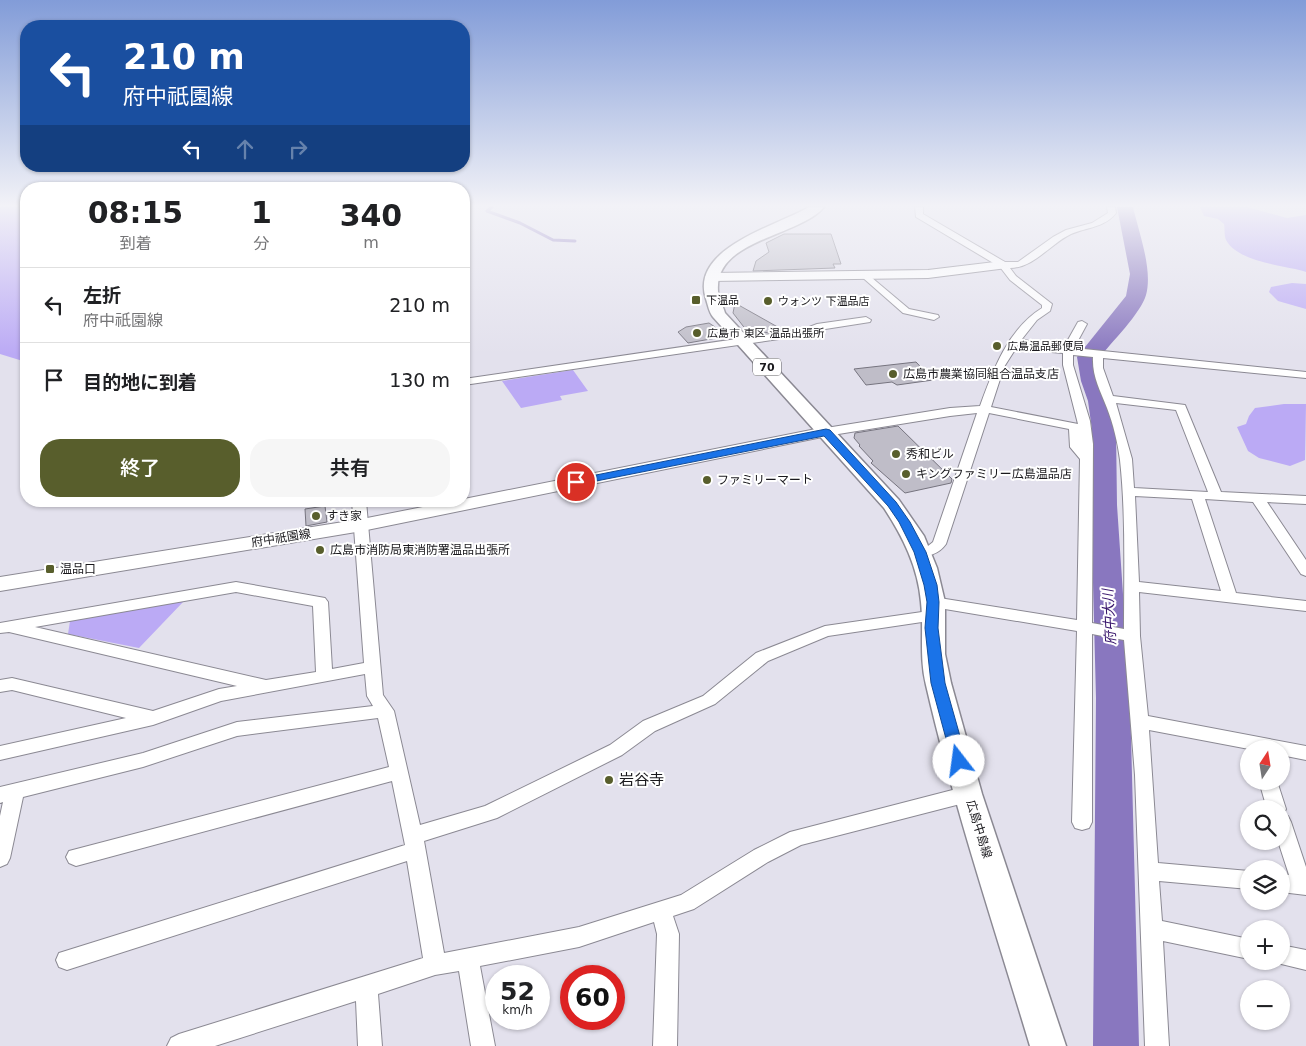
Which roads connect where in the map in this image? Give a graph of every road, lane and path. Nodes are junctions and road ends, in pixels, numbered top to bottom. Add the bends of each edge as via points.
1 (728, 256) edge
2 (988, 256) edge
3 (1031, 256) edge
4 (1003, 265) junction
5 (865, 274) junction
6 (711, 277) junction
7 (934, 317) dead end
8 (866, 320) dead end
9 (1082, 324) dead end
10 (742, 340) junction
11 (1016, 341) junction
12 (1068, 349) junction
13 (1098, 352) junction
14 (1306, 375) edge
15 (470, 381) edge
16 (1109, 399) junction
17 (986, 410) junction
18 (826, 432) junction
19 (1086, 458) junction
20 (1128, 492) junction
21 (1197, 494) junction
22 (1216, 495) junction
23 (1257, 497) junction
24 (1306, 500) edge
25 (470, 503) edge
26 (360, 507) edge
27 (452, 507) edge
28 (362, 525) junction
29 (920, 552) junction
30 (1306, 570) edge
31 (0, 584) edge
32 (1132, 586) junction
33 (1230, 597) junction
34 (1306, 606) edge
35 (932, 611) junction
36 (4, 627) edge
37 (1083, 627) junction
38 (1132, 636) junction
39 (373, 667) junction
40 (324, 676) junction
41 (0, 686) edge
42 (268, 686) junction
43 (385, 711) junction
44 (153, 718) junction
45 (1139, 721) junction
46 (1240, 743) edge
47 (1290, 751) edge
48 (0, 753) edge
49 (1306, 753) edge
50 (399, 772) junction
51 (8, 793) edge
52 (968, 794) junction
53 (1082, 822) dead end
54 (414, 843) junction
55 (1290, 847) edge
56 (76, 857) dead end
57 (0, 858) edge
58 (1149, 871) junction
59 (1240, 879) edge
60 (1290, 884) edge
61 (1304, 885) edge
62 (661, 910) junction
63 (1152, 929) junction
64 (1240, 947) edge
65 (1290, 957) edge
66 (468, 959) junction
67 (67, 960) dead end
68 (1306, 960) edge
69 (435, 965) junction
70 (366, 988) junction
71 (179, 1046) edge
72 (370, 1046) edge
73 (483, 1046) edge
74 (664, 1046) edge
75 (1048, 1046) edge
76 (1157, 1046) edge

1 - 6 main road
2 - 4 street
3 - 4 street via 1020,265
4 - 5 main road via 928,274
4 - 11 street via 1018,282 1047,304
5 - 6 main road
5 - 7 street via 906,311
6 - 10 main road, 広島中島線 / 70 via 713,305
8 - 10 street
9 - 12 street
10 - 15 street
10 - 18 main road, 広島中島線 / 70
11 - 12 street via 1040,348
11 - 17 street via 1000,367
12 - 13 street
12 - 19 street via 1068,366 1084,420
13 - 14 street
13 - 16 street via 1098,368
16 - 20 street via 1126,459
16 - 22 street via 1181,407
17 - 18 street via 950,412
17 - 19 street via 1075,427 1076,447
17 - 29 street via 939,544 932,550
18 - 25 main road, 府中祇園線
18 - 29 main road, 広島中島線 / 70 via 892,504
19 - 37 street
20 - 21 street
20 - 32 street
21 - 22 street
21 - 33 street
22 - 23 street
23 - 24 street
23 - 30 street
26 - 28 street
27 - 28 main road, 府中祇園線
28 - 31 main road, 府中祇園線
28 - 39 street
29 - 35 main road, 広島中島線 / 70 via 930,585
32 - 33 street
32 - 38 street
33 - 34 street
35 - 37 street via 1020,614
35 - 52 main road, 広島中島線 / 70 via 938,683
35 - 54 street via 922,617 826,631 762,657 710,700 649,726 616,750 490,812
36 - 40 street via 236,587 320,602
36 - 42 street
37 - 38 street
37 - 53 street
38 - 45 street
39 - 40 street
39 - 43 street via 375,696
40 - 42 street
41 - 44 street via 12,684
42 - 44 street via 219,695
43 - 50 street
43 - 51 street via 237,730 142,760
44 - 48 street
45 - 46 street
45 - 58 street
47 - 49 street
50 - 54 street
50 - 56 street
51 - 57 street
52 - 62 street via 797,838 761,856 687,902
52 - 75 main road, 広島中島線 / 70
54 - 67 street
54 - 69 street
55 - 61 street
58 - 59 street
58 - 63 street
60 - 61 street
62 - 66 street via 579,937
62 - 74 street via 668,934
63 - 64 street
63 - 76 street
65 - 68 street
66 - 69 street
66 - 73 street
69 - 70 street
70 - 71 street
70 - 72 street

